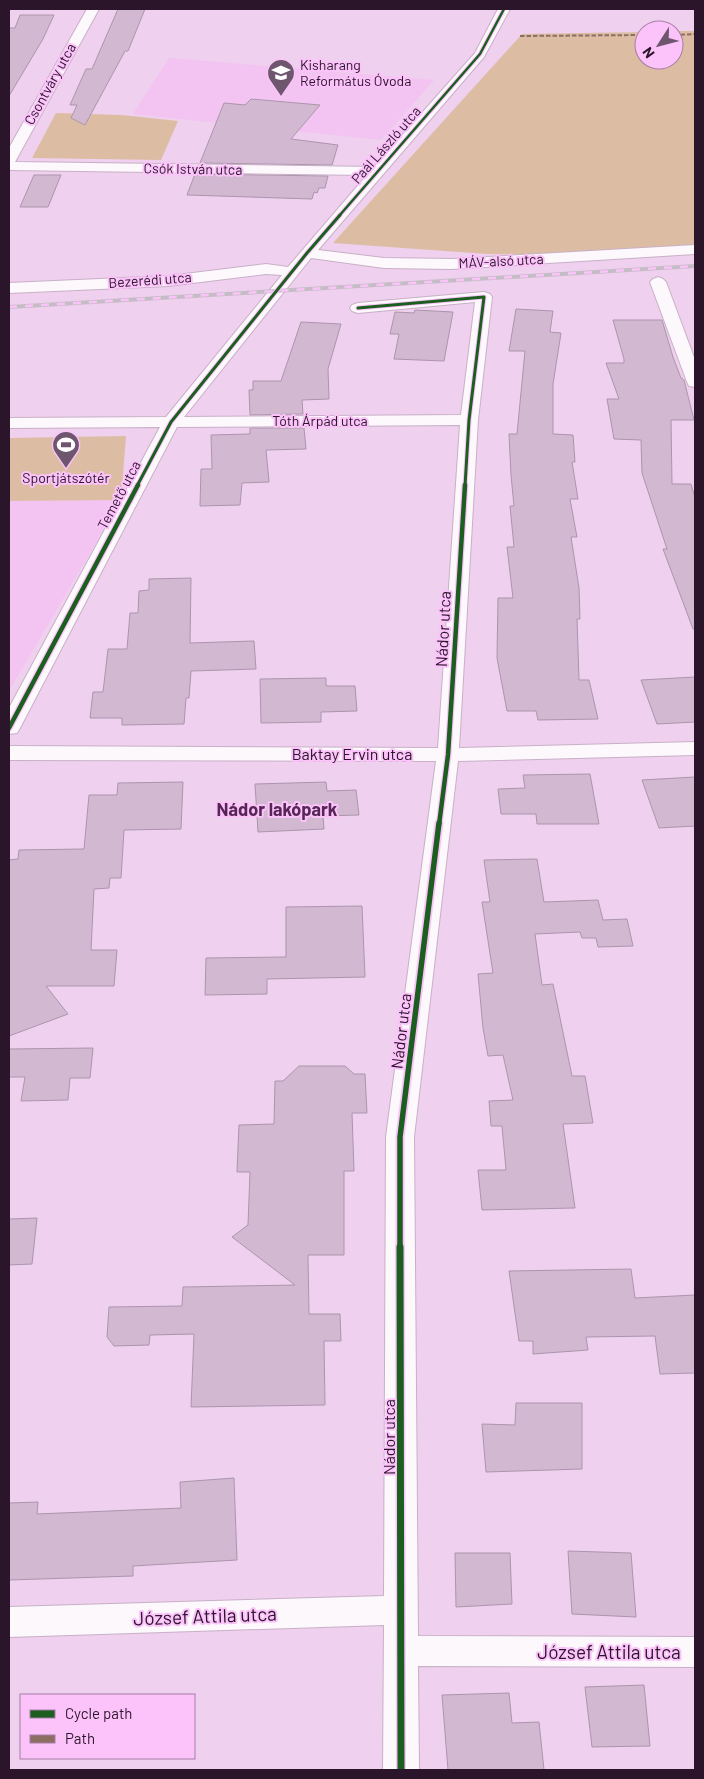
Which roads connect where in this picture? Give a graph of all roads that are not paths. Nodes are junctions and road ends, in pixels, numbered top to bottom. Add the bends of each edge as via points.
1 (93, 9) edge
2 (504, 9) edge
3 (16, 119) dead end
4 (30, 119) junction
5 (9, 160) edge
6 (9, 166) edge
7 (378, 171) junction
8 (695, 249) edge
9 (306, 253) junction
10 (291, 272) junction
11 (658, 282) dead end
12 (9, 288) edge
13 (278, 291) joint
14 (358, 308) dead end
15 (695, 382) edge
16 (468, 420) junction
17 (171, 422) junction
18 (9, 423) edge
19 (9, 728) edge
20 (695, 748) edge
21 (9, 754) edge
22 (448, 755) junction
23 (401, 1610) junction
24 (9, 1622) edge
25 (402, 1651) junction
26 (695, 1652) edge
27 (401, 1770) edge

1 - 4 street, Csontváry utca
2 - 7 street, Paál László utca via 480,54
3 - 4 street
4 - 5 street, Csontváry utca
6 - 7 street, Csók István utca
7 - 9 street, Paál László utca
8 - 9 street, MÁV-alsó utca via 452,264 384,263
9 - 10 street, Paál László utca
10 - 12 street, Bezerédi utca via 266,269 168,281
10 - 13 street, Paál László utca
11 - 15 street
13 - 17 street, Temető utca
14 - 16 street, Nádor utca via 484,297
16 - 17 street, Tóth Árpád utca
16 - 22 street, Nádor utca
17 - 18 street, Tóth Árpád utca
17 - 19 street, Temető utca
20 - 22 street, Baktay Ervin utca
21 - 22 street, Baktay Ervin utca
22 - 23 street, Nádor utca via 400,1137
23 - 24 street, József Attila utca
23 - 25 street, Nádor utca
25 - 26 street, József Attila utca
25 - 27 street, Nádor utca

